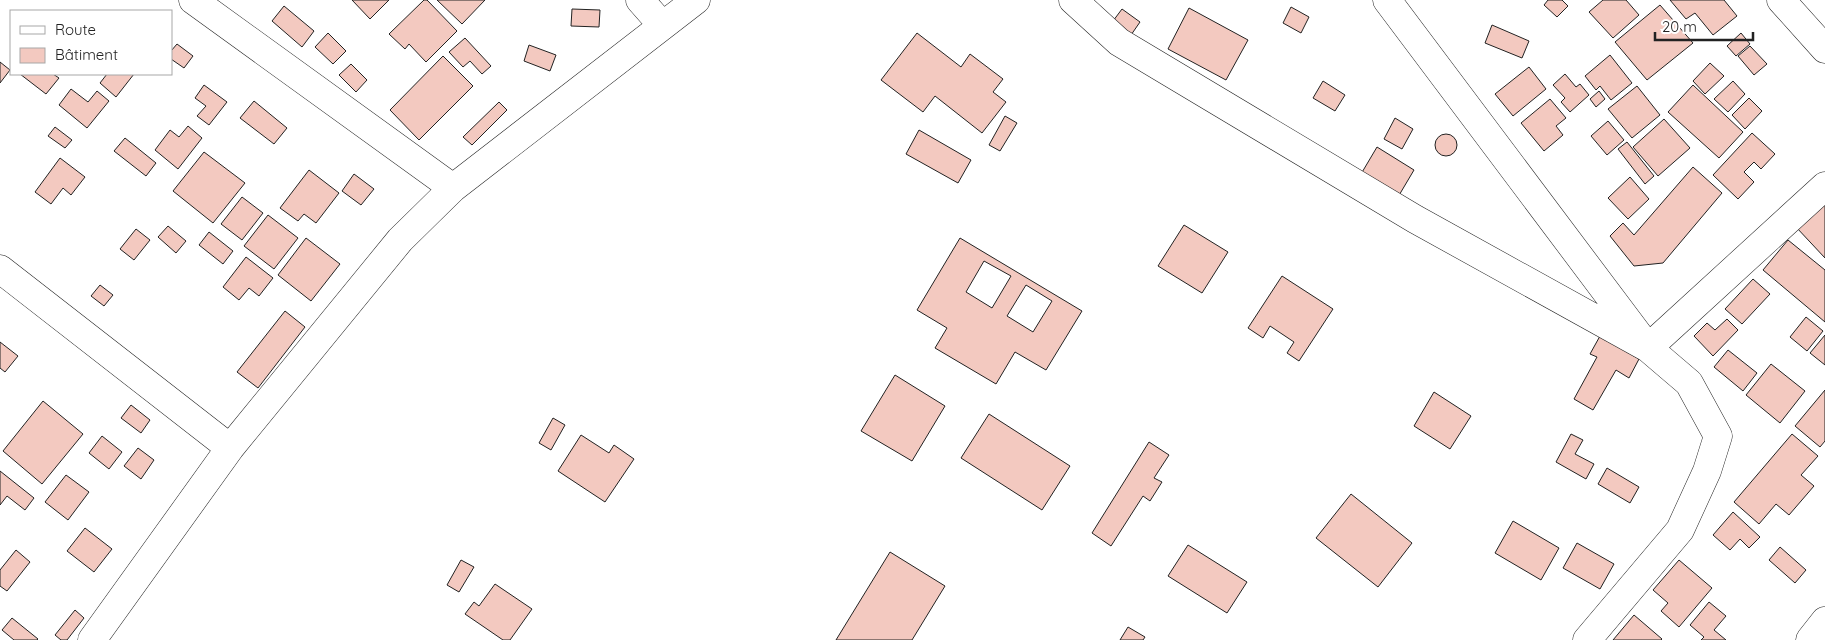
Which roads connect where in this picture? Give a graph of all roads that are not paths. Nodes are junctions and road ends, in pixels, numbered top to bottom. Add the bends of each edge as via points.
1 (194, 0) edge
2 (640, 0) edge
3 (696, 0) edge
4 (1073, 0) edge
5 (1387, 0) edge
6 (1781, 0) edge
7 (662, 25) junction
8 (1825, 50) edge
9 (1825, 186) edge
10 (453, 188) junction
11 (0, 269) edge
12 (1648, 348) junction
13 (230, 448) junction
14 (1825, 621) edge
15 (92, 640) edge
16 (1587, 640) edge
17 (1810, 640) edge

1 - 10 street
2 - 7 street
3 - 7 street
4 - 12 street via 1119,42 1415,219
5 - 12 street
6 - 8 street
7 - 10 street
9 - 12 street
10 - 13 street via 400,240
11 - 13 street
12 - 16 street via 1689,383 1718,436 1708,471 1680,530
13 - 15 street
14 - 17 street

